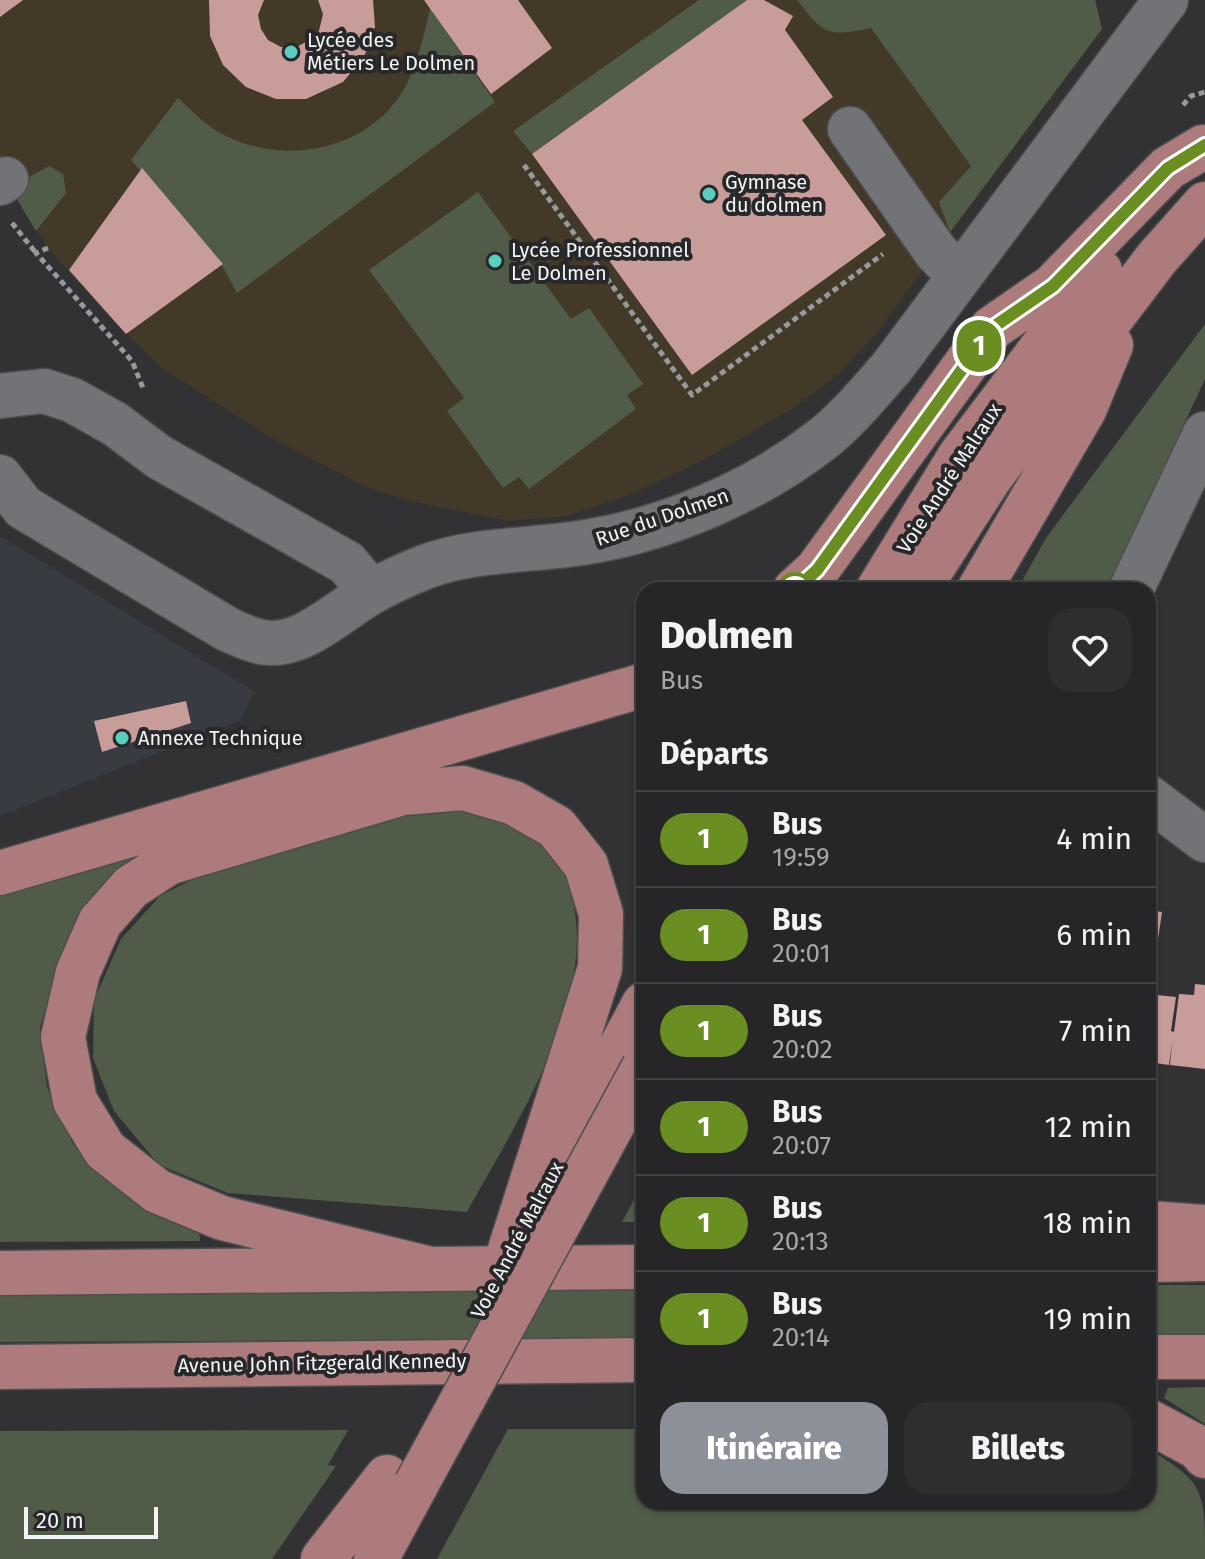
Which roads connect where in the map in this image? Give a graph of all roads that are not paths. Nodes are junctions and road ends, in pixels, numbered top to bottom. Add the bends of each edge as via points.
1 (1166, 0) edge
2 (850, 129) dead end
3 (1204, 146) edge
4 (1205, 204) edge
5 (1157, 258) junction
6 (960, 276) junction
7 (0, 396) edge
8 (1203, 442) edge
9 (0, 477) edge
10 (804, 582) edge
11 (883, 582) edge
12 (923, 582) edge
13 (984, 582) edge
14 (1135, 582) edge
15 (371, 592) junction
16 (636, 687) edge
17 (1156, 803) edge
18 (1205, 840) edge
19 (0, 873) edge
20 (632, 1057) edge
21 (1156, 1224) edge
22 (1205, 1227) edge
23 (508, 1256) junction
24 (1205, 1259) edge
25 (1156, 1260) edge
26 (636, 1267) edge
27 (427, 1268) junction
28 (0, 1273) edge
29 (1156, 1357) edge
30 (1205, 1357) edge
31 (636, 1360) edge
32 (100, 1366) junction
33 (0, 1367) edge
34 (0, 1390) edge
35 (1156, 1425) edge
36 (1205, 1456) edge
37 (402, 1481) junction
38 (323, 1559) edge
39 (341, 1559) edge
40 (376, 1559) edge
41 (395, 1559) edge

1 - 6 street, Rue du Dolmen
2 - 6 street via 936,252
3 - 10 main road via 1168,168 1053,286 992,328
3 - 11 main road, Voie André Malraux via 1063,315 960,456
4 - 5 main road, Voie André Malraux
5 - 12 main road, Voie André Malraux via 989,479
5 - 13 main road via 1097,371 1084,410
6 - 15 street, Rue du Dolmen via 861,403 779,470 643,528 590,542 451,559
7 - 15 street via 44,391 72,400 159,457 347,563
8 - 14 street
9 - 15 street, Rue du Dolmen via 23,507 227,629 263,643 307,633
16 - 19 main road
17 - 18 street
20 - 23 main road, Voie André Malraux
20 - 37 main road, Voie André Malraux, bridge
21 - 22 main road
23 - 27 main road via 600,968 601,914 586,865 556,827 514,803 463,788 403,793 168,863 131,887 100,922 78,972 63,1037 75,1101 105,1150 157,1191 222,1218
23 - 37 main road, Voie André Malraux
24 - 25 main road
26 - 27 main road
27 - 28 main road
29 - 30 main road
31 - 32 main road, Avenue John Fitzgerald Kennedy
32 - 33 main road, Avenue John Fitzgerald Kennedy
32 - 34 main road
35 - 36 main road
37 - 38 main road
37 - 39 main road, Voie André Malraux
37 - 40 main road, Voie André Malraux
37 - 41 main road

